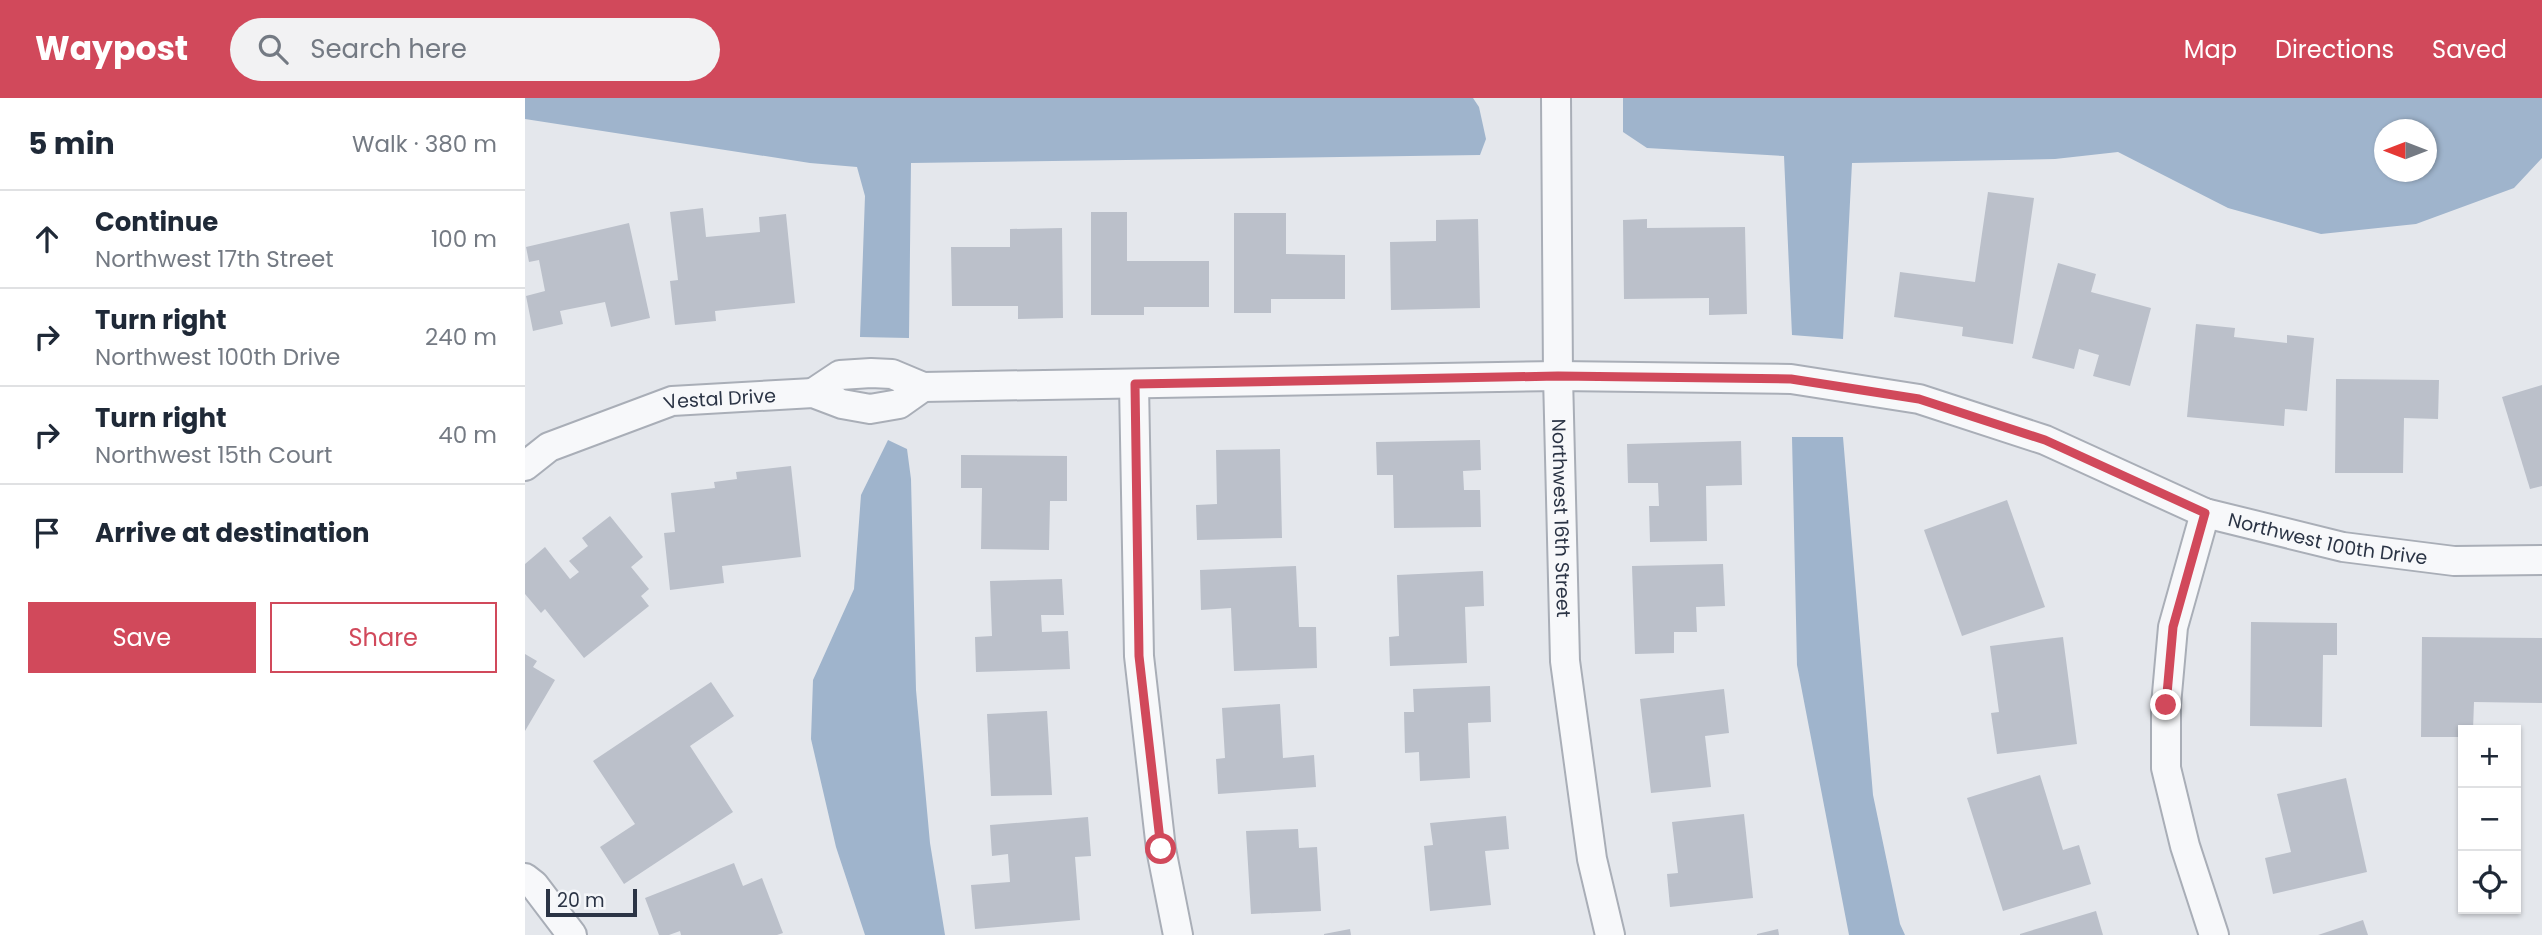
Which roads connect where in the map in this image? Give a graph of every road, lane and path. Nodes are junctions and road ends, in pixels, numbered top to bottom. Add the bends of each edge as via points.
1 (1556, 98) edge
2 (1558, 376) junction
3 (1135, 384) junction
4 (813, 393) joint
5 (525, 466) edge
6 (2205, 513) junction
7 (2542, 560) edge
8 (525, 878) edge
9 (572, 935) edge
10 (1178, 935) edge
11 (1611, 935) edge
12 (2214, 935) edge

1 - 2 street, Northwest 16th Street
2 - 3 street, Northwest 100th Drive
2 - 6 street, Northwest 100th Drive via 1791,379 1919,399 2045,440
2 - 11 street, Northwest 16th Street via 1565,661 1592,859
3 - 4 street, Northwest 100th Drive via 923,387 892,374 871,373 840,375
3 - 10 street via 1139,656 1161,849
4 - 5 street, Vestal Drive via 672,401 549,447
6 - 7 street, Northwest 100th Drive via 2343,547 2454,562
6 - 12 street via 2173,627 2166,768
8 - 9 street

